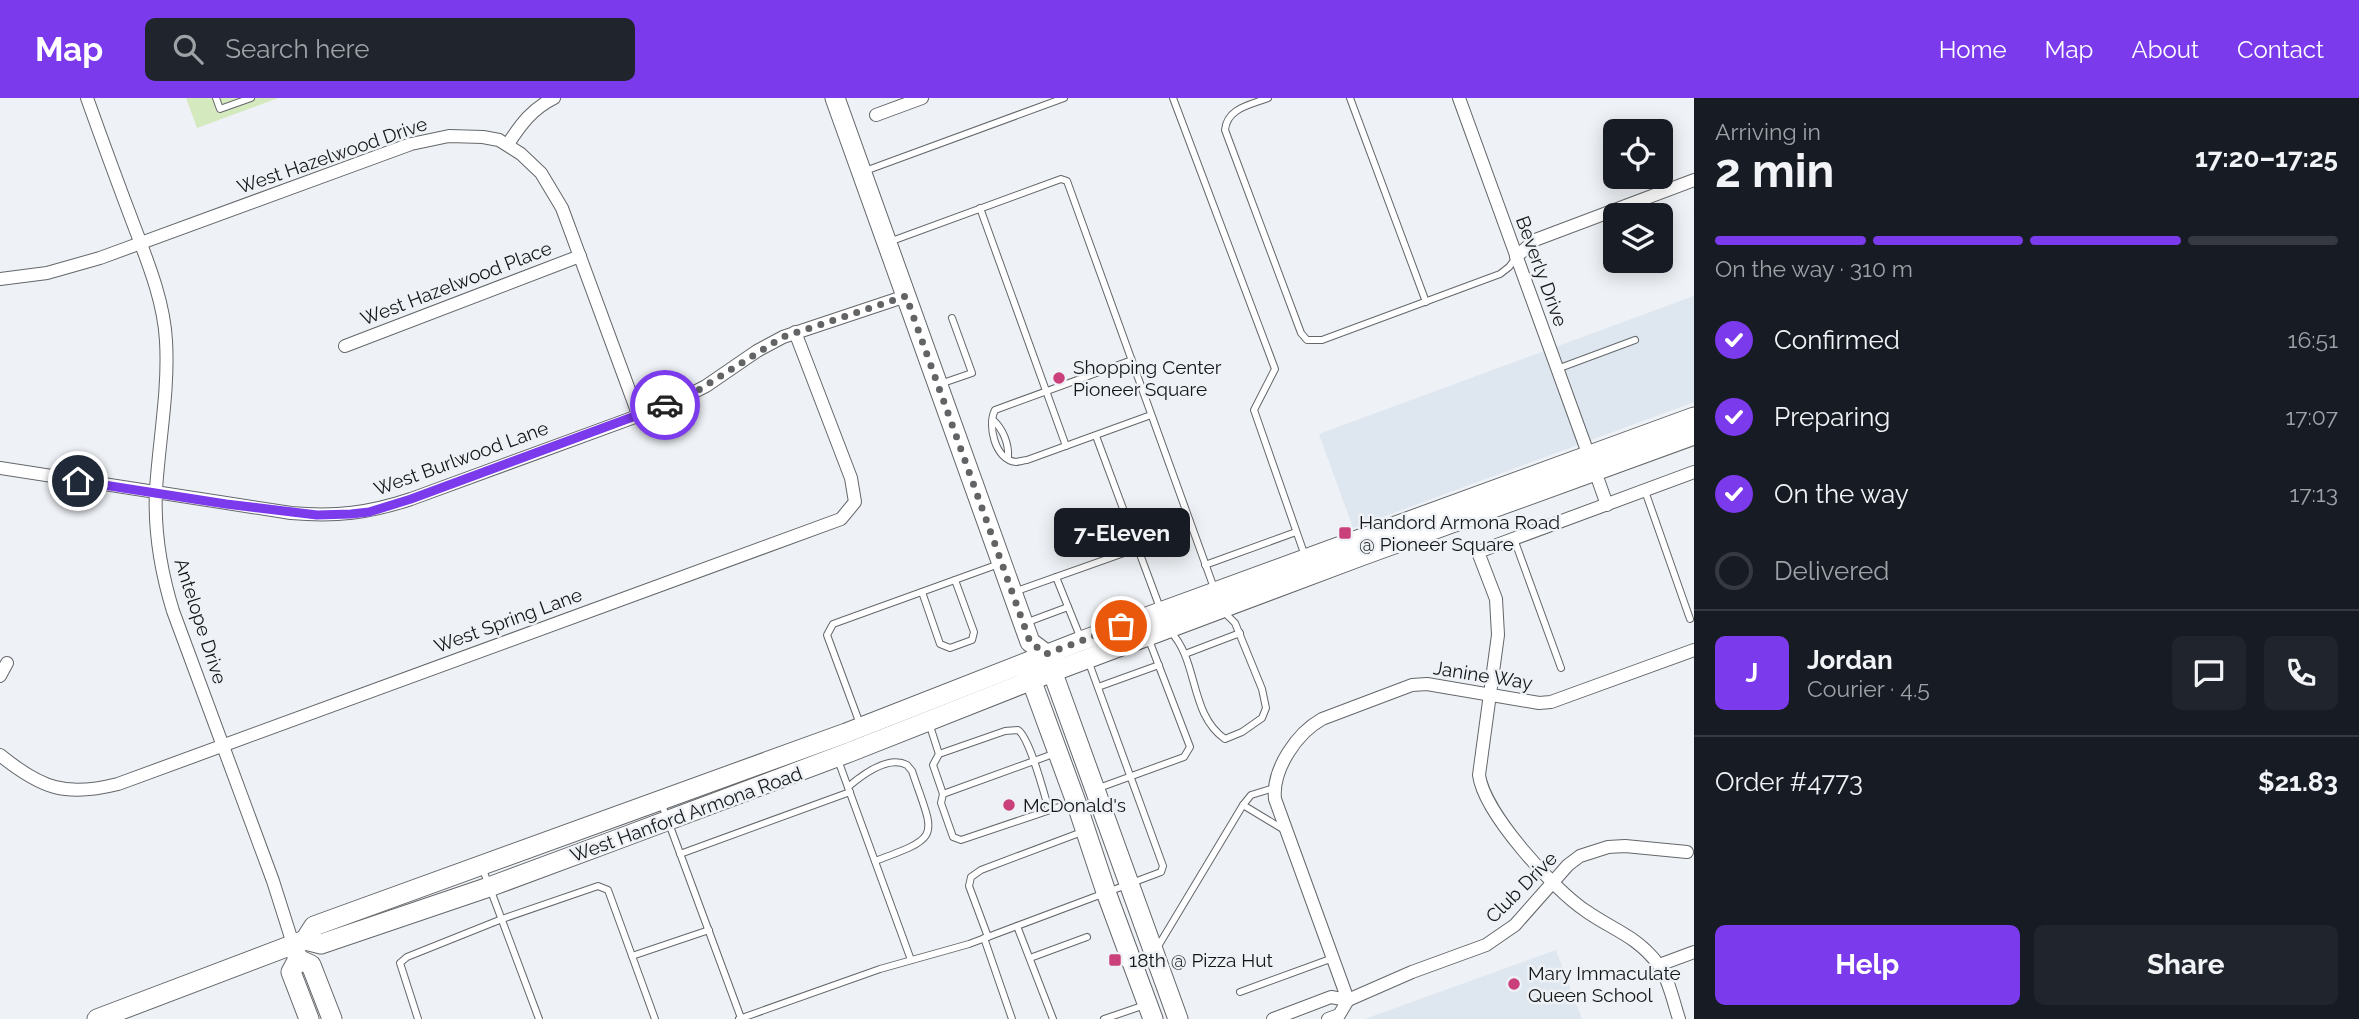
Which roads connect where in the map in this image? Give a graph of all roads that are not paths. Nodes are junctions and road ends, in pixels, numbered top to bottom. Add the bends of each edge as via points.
1 (86, 98) edge
2 (216, 98) edge
3 (251, 98) edge
4 (554, 98) edge
5 (835, 98) edge
6 (922, 98) edge
7 (1064, 98) edge
8 (1173, 98) edge
9 (1268, 98) edge
10 (1350, 98) edge
11 (1459, 98) edge
12 (876, 115) dead end
13 (508, 144) junction
14 (862, 172) junction
15 (1694, 180) edge
16 (980, 208) junction
17 (887, 242) junction
18 (141, 244) junction
19 (580, 256) junction
20 (1516, 257) junction
21 (0, 279) edge
22 (906, 296) junction
23 (1426, 302) junction
24 (952, 318) dead end
25 (795, 332) junction
26 (1636, 340) dead end
27 (345, 345) dead end
28 (1132, 360) junction
29 (1557, 369) junction
30 (938, 385) junction
31 (1046, 391) junction
32 (638, 414) junction
33 (1151, 415) junction
34 (1694, 417) edge
35 (1694, 435) edge
36 (1096, 436) junction
37 (1066, 446) junction
38 (1592, 464) junction
39 (0, 468) edge
40 (1694, 472) edge
41 (1644, 491) junction
42 (156, 493) junction
43 (1607, 505) junction
44 (1296, 532) junction
45 (1514, 539) junction
46 (1138, 548) junction
47 (1002, 563) junction
48 (1205, 565) junction
49 (1308, 567) junction
50 (1056, 577) junction
51 (955, 580) junction
52 (922, 592) junction
53 (1012, 593) junction
54 (1218, 600) junction
55 (1068, 607) junction
56 (1164, 620) junction
57 (1690, 620) dead end
58 (1144, 627) junction
59 (1026, 633) junction
60 (1240, 633) junction
61 (1084, 650) junction
62 (1694, 650) edge
63 (1185, 654) junction
64 (7, 663) dead end
65 (1053, 665) junction
66 (1158, 665) junction
67 (1562, 668) dead end
68 (1023, 669) junction
69 (0, 676) edge
70 (1098, 687) junction
71 (1490, 694) junction
72 (922, 702) junction
73 (928, 721) junction
74 (861, 726) junction
75 (830, 738) junction
76 (869, 745) junction
77 (223, 746) junction
78 (1058, 753) junction
79 (939, 754) junction
80 (0, 755) edge
81 (837, 757) junction
82 (1033, 761) junction
83 (1131, 777) junction
84 (1274, 788) junction
85 (1094, 789) junction
86 (849, 790) junction
87 (943, 794) junction
88 (660, 800) junction
89 (1076, 802) junction
90 (1243, 805) junction
91 (1049, 810) junction
92 (668, 820) junction
93 (1106, 823) junction
94 (1086, 831) junction
95 (1287, 832) junction
96 (1687, 852) dead end
97 (681, 854) junction
98 (875, 861) junction
99 (481, 866) junction
100 (1128, 884) junction
101 (1553, 884) junction
102 (489, 887) junction
103 (1105, 892) junction
104 (502, 919) junction
105 (1017, 926) junction
106 (709, 930) junction
107 (986, 937) junction
108 (1087, 937) dead end
109 (299, 948) junction
110 (1154, 952) junction
111 (1694, 952) edge
112 (632, 956) junction
113 (1030, 958) junction
114 (1333, 958) junction
115 (911, 960) junction
116 (1660, 965) junction
117 (1240, 992) dead end
118 (1348, 1000) junction
119 (1150, 1011) edge
120 (1109, 1018) edge
121 (97, 1019) edge
122 (309, 1019) edge
123 (332, 1019) edge
124 (418, 1019) edge
125 (540, 1019) edge
126 (655, 1019) edge
127 (740, 1019) edge
128 (1012, 1019) edge
129 (1053, 1019) edge
130 (1178, 1019) edge
131 (1273, 1019) edge
132 (1328, 1019) edge
133 (1679, 1019) edge

1 - 18 street, Antelope Drive
2 - 3 lane via 220,109
4 - 13 street via 532,112
5 - 14 main road
6 - 12 street
7 - 14 lane
8 - 44 lane via 1275,369 1254,410
9 - 23 lane via 1230,114 1225,130 1301,333 1307,340 1322,340
10 - 23 lane
11 - 20 street, Beverly Drive
13 - 18 street, West Hazelwood Drive via 467,136 411,144
13 - 19 street, West Hazelwood Drive via 550,184
14 - 17 main road
15 - 20 street via 1535,240
16 - 17 lane
16 - 28 lane via 1061,179 1067,181
16 - 31 lane
17 - 22 main road
18 - 21 street, West Hazelwood Drive via 47,273
18 - 42 street, Antelope Drive via 166,339
19 - 27 street, West Hazelwood Place
19 - 32 street, West Hazelwood Drive
20 - 23 lane via 1500,274
20 - 29 street, Beverly Drive
22 - 25 street, West Burlwood Lane
22 - 30 main road
24 - 30 lane via 972,373
25 - 32 street, West Burlwood Lane via 692,394
25 - 77 street, West Spring Lane via 851,478 855,502 841,520
26 - 29 lane
28 - 31 lane
28 - 33 lane
29 - 38 street, Beverly Drive
30 - 47 main road
31 - 37 lane
31 - 37 lane via 999,407 993,420 1000,426 1012,461
32 - 42 street, West Burlwood Lane via 411,499 360,513 291,513
33 - 36 lane
33 - 48 lane
34 - 38 main road
35 - 38 main road
36 - 37 lane
36 - 46 lane
38 - 43 street, Beverly Drive
38 - 49 main road
39 - 42 street, West Burlwood Lane
40 - 41 street
41 - 43 street
41 - 57 lane
42 - 77 street, Antelope Drive via 158,545 168,593
43 - 45 street
44 - 48 lane
44 - 49 lane
45 - 67 lane
45 - 71 street via 1478,552 1496,599 1498,635
46 - 50 lane
46 - 56 lane
47 - 51 lane
47 - 53 main road
48 - 54 lane
49 - 54 main road
50 - 53 lane
50 - 55 lane
51 - 52 lane
51 - 52 lane via 974,632 972,640 950,648 940,644
52 - 74 lane via 833,624 827,635
53 - 59 main road
54 - 56 main road
54 - 60 lane
55 - 59 lane
55 - 61 lane
56 - 58 main road
56 - 63 lane
58 - 61 main road
58 - 66 lane
59 - 65 main road
59 - 68 main road
60 - 63 lane
60 - 63 lane via 1266,708 1262,718 1225,739 1207,721
61 - 65 main road
61 - 70 lane
62 - 71 street, Janine Way via 1551,702 1539,704
64 - 69 street
65 - 68 main road
65 - 85 main road
66 - 70 lane
66 - 83 lane via 1190,747 1184,757
68 - 72 main road, West Hanford Armona Road
68 - 73 main road, West Hanford Armona Road
68 - 78 main road
70 - 83 lane
71 - 84 street, Janine Way via 1412,685 1322,719 1303,733
71 - 101 street via 1481,787 1503,825
72 - 73 main road
72 - 74 main road, West Hanford Armona Road
73 - 76 main road, West Hanford Armona Road
73 - 79 lane
74 - 75 main road, West Hanford Armona Road
74 - 76 lane
75 - 81 lane
75 - 88 main road, West Hanford Armona Road
76 - 81 main road, West Hanford Armona Road
77 - 80 street, West Spring Lane via 118,784 74,791 41,782
77 - 109 street, Antelope Drive
78 - 82 lane
78 - 89 main road
79 - 82 lane via 1014,729 1023,733
79 - 87 lane via 933,765
81 - 86 lane
81 - 92 main road, West Hanford Armona Road
82 - 87 lane
82 - 91 lane
83 - 85 lane
83 - 100 lane via 1163,866 1161,872
84 - 90 lane via 1251,795
84 - 95 street
85 - 93 main road
86 - 97 lane
86 - 98 lane
86 - 98 lane via 864,773 894,762 912,771 929,832 915,847
87 - 91 lane via 941,803 953,837 961,840
88 - 92 lane
88 - 99 main road, West Hanford Armona Road
89 - 91 lane
89 - 94 main road
90 - 95 lane
90 - 110 lane
92 - 97 lane
92 - 102 main road, West Hanford Armona Road
93 - 94 main road
93 - 100 main road
94 - 103 main road
94 - 107 lane via 971,877 969,887
95 - 114 street
96 - 101 street, Club Drive via 1608,847 1580,856
97 - 106 lane
98 - 115 lane
99 - 102 lane
99 - 109 main road, West Hanford Armona Road via 314,926
100 - 103 lane
100 - 110 main road
101 - 116 street via 1588,913 1632,937
101 - 118 street, Club Drive via 1502,936
102 - 104 lane
102 - 109 main road, West Hanford Armona Road
103 - 105 lane
103 - 119 main road
104 - 112 lane via 598,886 608,890
104 - 124 lane via 400,963
104 - 125 lane
105 - 107 lane
105 - 113 lane
106 - 112 lane
106 - 127 lane
107 - 115 lane
107 - 128 lane
108 - 113 lane
109 - 121 main road
109 - 122 main road via 291,972
109 - 123 main road via 311,965
110 - 130 main road
111 - 116 street
112 - 126 lane
113 - 129 lane
114 - 117 lane
114 - 118 street
115 - 127 lane
116 - 133 street
118 - 131 street, Club Drive via 1331,998
118 - 132 street, Club Drive via 1339,1015
119 - 120 lane

